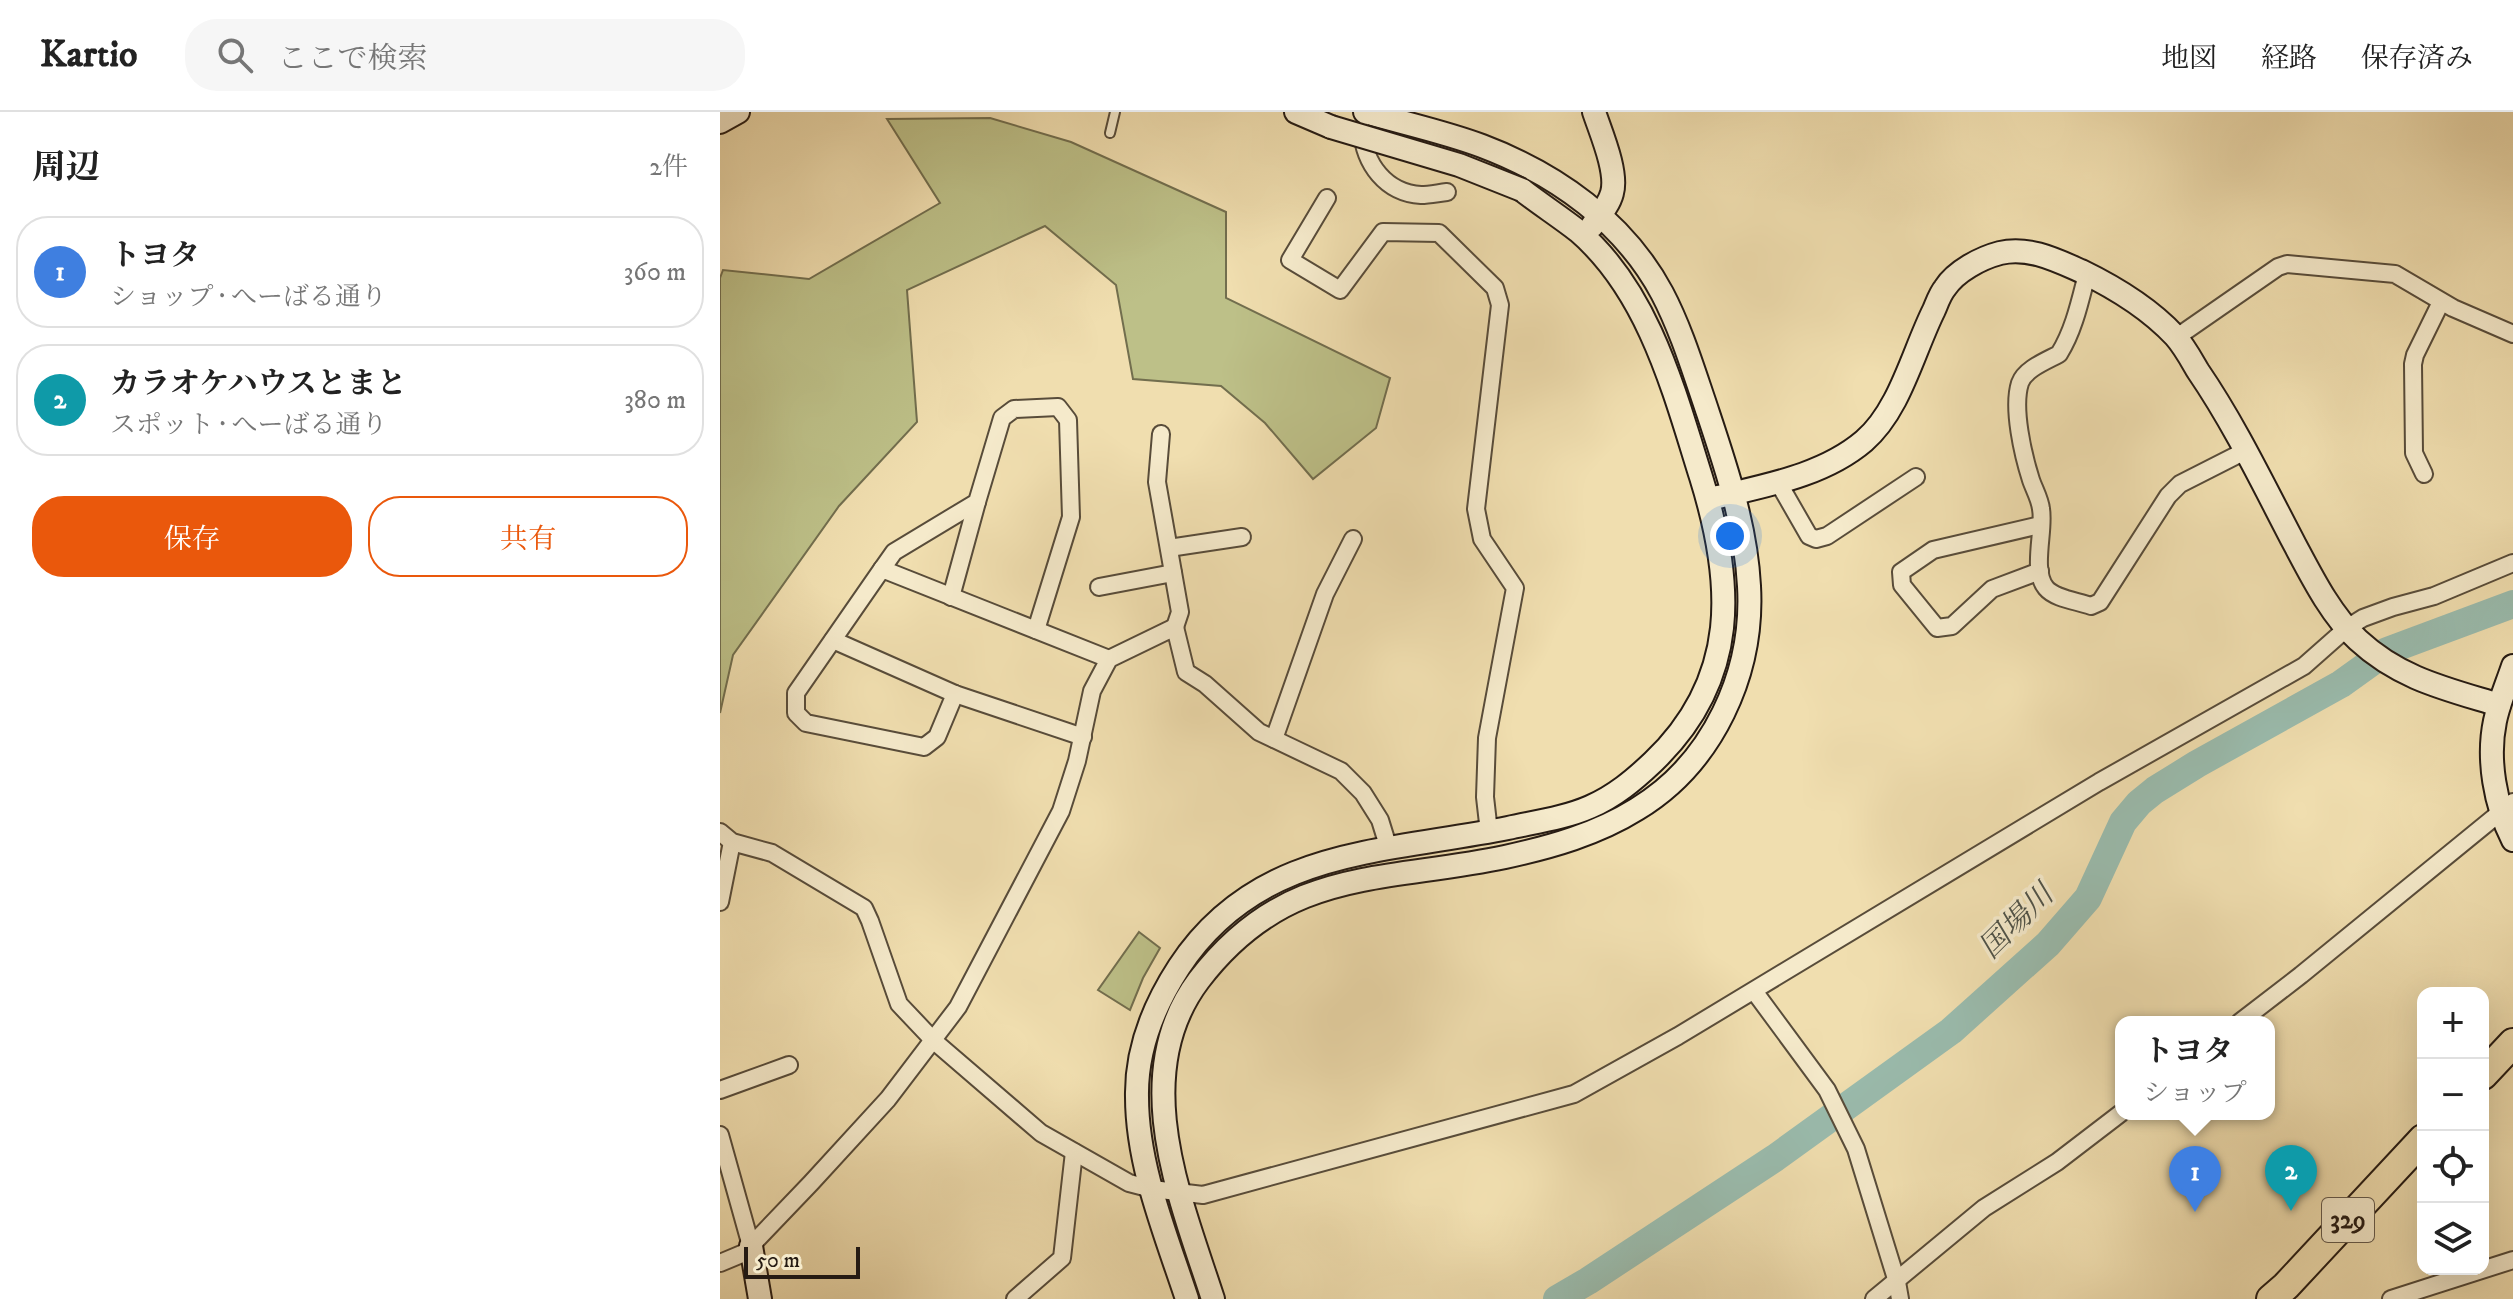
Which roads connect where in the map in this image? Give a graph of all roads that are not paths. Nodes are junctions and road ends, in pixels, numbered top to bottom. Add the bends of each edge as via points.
1 (738, 112) edge
2 (1115, 112) edge
3 (1296, 112) edge
4 (1363, 112) edge
5 (1594, 112) edge
6 (720, 122) edge
7 (1110, 133) dead end
8 (1447, 192) dead end
9 (1327, 198) dead end
10 (1600, 214) junction
11 (1585, 238) junction
12 (2087, 274) junction
13 (2441, 302) junction
14 (2513, 334) edge
15 (2177, 337) junction
16 (1161, 434) dead end
17 (2245, 451) junction
18 (2424, 474) dead end
19 (1916, 477) dead end
20 (1778, 482) junction
21 (1732, 493) junction
22 (1708, 499) junction
23 (977, 502) junction
24 (2040, 525) junction
25 (1242, 537) dead end
26 (1353, 539) dead end
27 (1169, 548) junction
28 (2513, 563) edge
29 (882, 569) junction
30 (2040, 571) junction
31 (1173, 573) junction
32 (1099, 587) dead end
33 (951, 597) junction
34 (1175, 627) junction
35 (1036, 630) junction
36 (2353, 634) junction
37 (833, 640) junction
38 (1109, 659) junction
39 (2513, 666) edge
40 (955, 694) junction
41 (2499, 705) junction
42 (1083, 737) junction
43 (1274, 739) junction
44 (2507, 807) edge
45 (1489, 832) junction
46 (726, 837) edge
47 (2513, 840) edge
48 (1389, 849) junction
49 (720, 902) edge
50 (1754, 991) junction
51 (2248, 1016) edge
52 (934, 1041) junction
53 (2513, 1043) edge
54 (789, 1065) dead end
55 (2489, 1069) edge
56 (720, 1090) edge
57 (2115, 1118) edge
58 (720, 1135) edge
59 (2417, 1145) edge
60 (1074, 1152) junction
61 (1152, 1189) junction
62 (1178, 1192) junction
63 (751, 1246) junction
64 (2513, 1260) edge
65 (720, 1263) edge
66 (1898, 1291) edge
67 (760, 1299) edge
68 (1015, 1299) edge
69 (1187, 1299) edge
70 (1213, 1299) edge
71 (1874, 1299) edge
72 (2271, 1299) edge
73 (2391, 1299) edge

1 - 6 main road
2 - 7 lane
3 - 11 main road, bridge via 1522,190
4 - 8 street via 1363,140 1384,181 1421,195
4 - 10 main road via 1480,145 1526,165
5 - 10 main road via 1613,175 1611,196
9 - 45 street via 1290,260 1340,290 1383,232 1439,233 1495,288 1500,305 1476,509 1482,539 1515,588 1487,738
10 - 11 main road
10 - 21 main road via 1646,268 1672,314
11 - 22 main road via 1640,310 1658,348
12 - 15 main road via 2140,306
12 - 20 main road via 2054,259 2013,251 1969,267 1945,288 1880,424 1838,458
12 - 24 street via 2059,354 2028,372 2019,389 2019,433 2042,510
13 - 14 street
13 - 15 street via 2395,274 2287,264
13 - 18 street via 2413,364 2414,453
15 - 17 main road
16 - 27 street via 1157,482
17 - 30 street via 2180,484 2168,496 2100,602 2091,606 2054,594
17 - 36 main road via 2305,564
19 - 20 street via 1816,539 1809,536
20 - 21 main road
21 - 22 main road
21 - 62 main road via 1749,586 1747,633 1739,677 1708,740 1678,777 1603,827 1502,857 1341,883 1288,903 1244,933 1197,982 1167,1051 1164,1122
22 - 45 main road via 1725,607 1710,680 1688,723 1628,785 1590,807
23 - 29 street via 894,552
23 - 33 street
23 - 35 street via 1002,418 1014,409 1058,407 1068,420 1071,517
24 - 30 street
24 - 30 street via 1933,550 1901,572 1902,585 1937,628 1952,626 1992,589
25 - 27 street
26 - 43 street via 1325,594
27 - 31 street
28 - 36 street via 2363,618
29 - 33 street
29 - 37 street
31 - 32 street
31 - 34 street via 1180,612
33 - 35 street
34 - 38 street
34 - 43 street via 1186,672
35 - 38 street
36 - 41 main road via 2402,672
36 - 50 street
37 - 40 street
37 - 40 street via 796,693 796,713 806,723 924,747 937,737
38 - 42 street via 1092,691
39 - 41 main road
40 - 42 street
41 - 44 main road via 2492,761
42 - 52 street via 1061,811 958,1007
43 - 48 street via 1341,771 1380,820
44 - 47 main road
44 - 51 street
45 - 48 main road
46 - 49 street
46 - 52 street via 772,853 864,908 899,1004
48 - 61 main road via 1291,872 1216,922 1187,955 1150,1019 1140,1057 1137,1098
50 - 62 street via 1574,1094 1203,1195
50 - 66 street via 1827,1090 1856,1149
52 - 60 street via 1041,1133
52 - 63 street via 888,1099
53 - 55 highway
54 - 56 street
57 - 66 street via 1984,1208
58 - 63 street
59 - 72 highway, 329
60 - 61 street via 1129,1183
60 - 68 street via 1062,1258
61 - 62 street
61 - 69 main road
62 - 70 main road
63 - 65 street
63 - 67 main road
64 - 73 street
66 - 71 street

